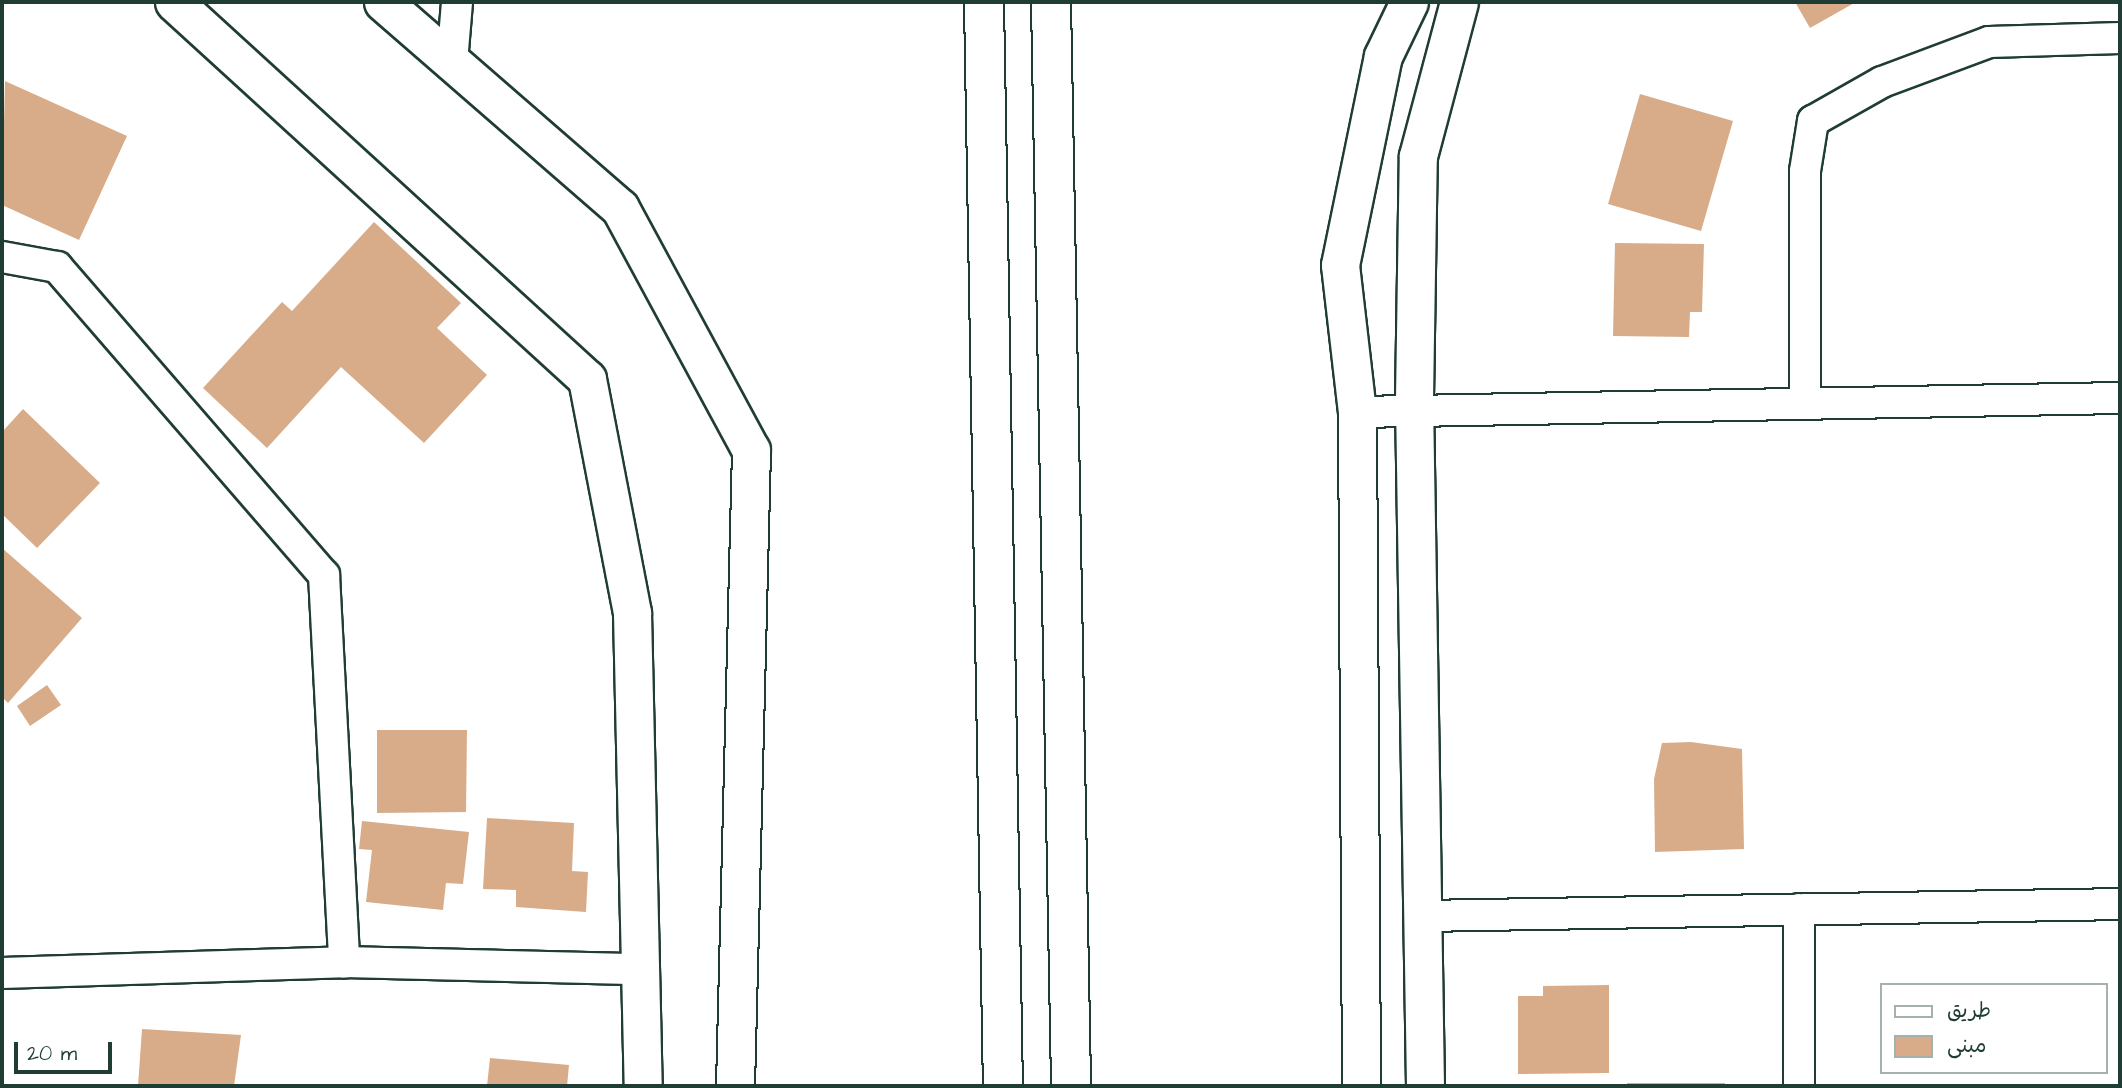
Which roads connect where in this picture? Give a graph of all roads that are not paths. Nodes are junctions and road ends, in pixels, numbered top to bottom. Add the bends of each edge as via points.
1 (174, 2) edge
2 (383, 2) edge
3 (457, 2) edge
4 (984, 2) edge
5 (1051, 2) edge
6 (1409, 2) edge
7 (1459, 2) edge
8 (2120, 38) edge
9 (452, 62) junction
10 (2, 257) edge
11 (2120, 398) edge
12 (1805, 404) junction
13 (1414, 411) junction
14 (1357, 412) junction
15 (2120, 904) edge
16 (1799, 909) junction
17 (1422, 915) junction
18 (344, 962) junction
19 (640, 969) junction
20 (2, 973) edge
21 (643, 1086) edge
22 (735, 1086) edge
23 (1003, 1086) edge
24 (1071, 1086) edge
25 (1362, 1086) edge
26 (1425, 1086) edge
27 (1799, 1086) edge

1 - 19 street via 587,379 632,613
2 - 9 street
3 - 9 street
4 - 23 main road
5 - 24 main road
6 - 14 street via 1383,56 1340,265
7 - 13 street via 1418,156
8 - 12 street via 1989,42 1882,82 1813,121 1805,171
9 - 22 street via 620,208 751,450
10 - 18 street via 57,267 324,575
11 - 12 street
12 - 13 street
13 - 14 street
13 - 17 street
14 - 25 street
15 - 16 street
16 - 17 street
16 - 27 street
17 - 26 street
18 - 19 street
18 - 20 street
19 - 21 street

